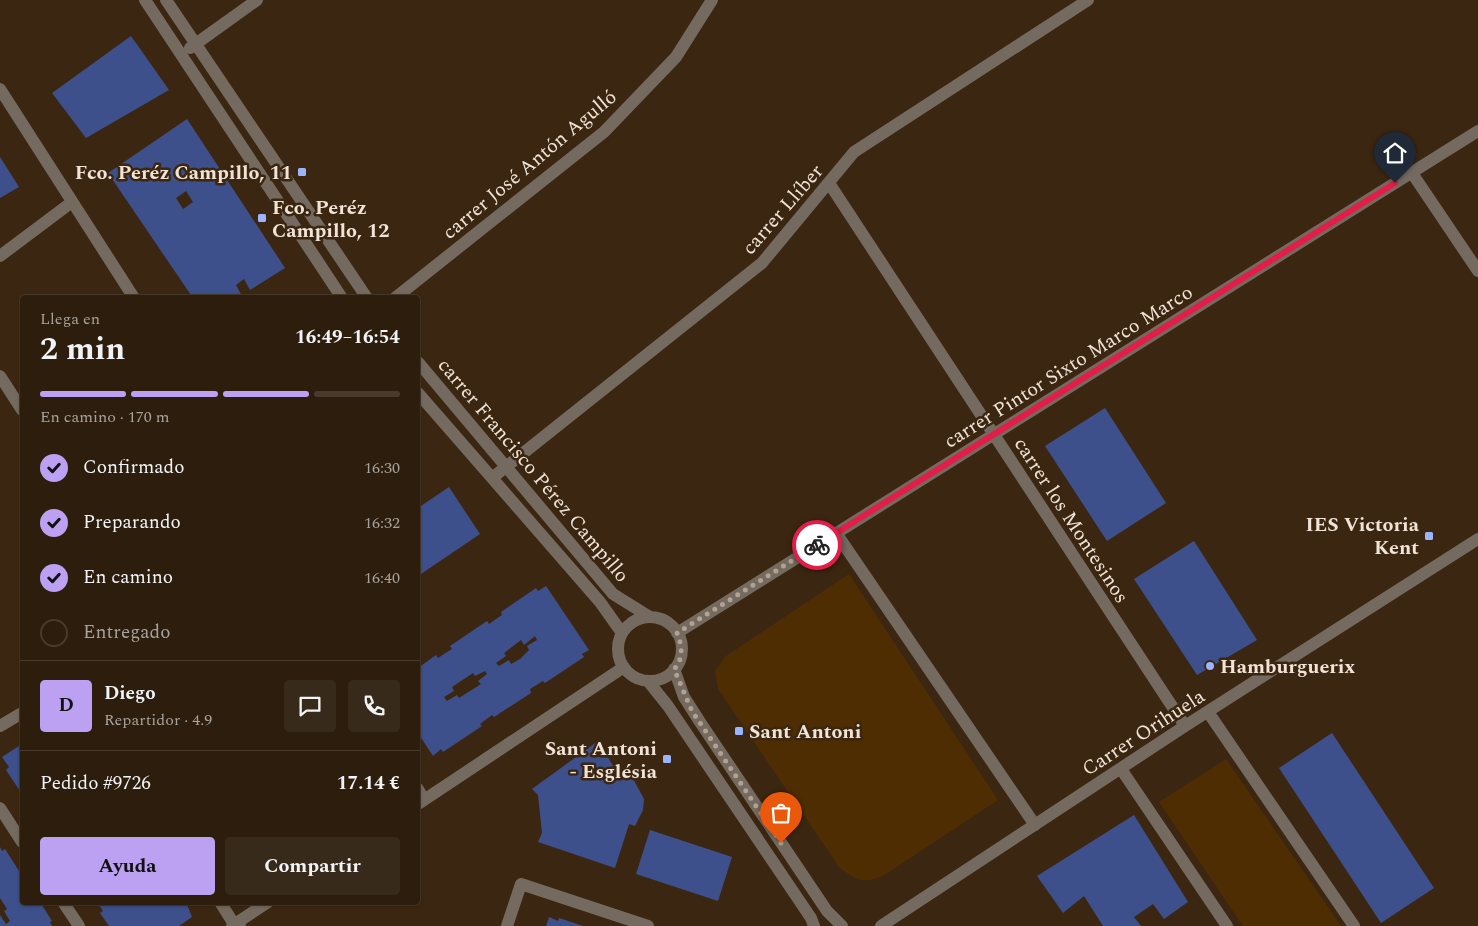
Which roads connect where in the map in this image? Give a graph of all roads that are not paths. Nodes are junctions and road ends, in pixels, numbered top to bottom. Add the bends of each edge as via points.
1 (144, 0) edge
2 (166, 0) edge
3 (257, 0) edge
4 (712, 0) edge
5 (1088, 0) edge
6 (196, 44) junction
7 (182, 53) junction
8 (0, 89) edge
9 (1478, 131) edge
10 (1412, 172) junction
11 (829, 183) junction
12 (72, 202) junction
13 (0, 256) edge
14 (1478, 271) edge
15 (132, 295) edge
16 (340, 295) edge
17 (365, 295) edge
18 (399, 295) edge
19 (420, 364) edge
20 (0, 376) edge
21 (420, 395) edge
22 (20, 407) edge
23 (994, 435) junction
24 (505, 467) junction
25 (492, 478) junction
26 (836, 533) junction
27 (1478, 540) edge
28 (650, 617) junction
29 (622, 633) junction
30 (677, 633) junction
31 (624, 667) junction
32 (674, 669) junction
33 (648, 681) junction
34 (1208, 712) junction
35 (20, 714) edge
36 (0, 726) edge
37 (1186, 726) junction
38 (1121, 769) junction
39 (420, 798) edge
40 (0, 808) edge
41 (1035, 825) junction
42 (20, 839) edge
43 (65, 905) edge
44 (222, 905) edge
45 (264, 905) edge
46 (79, 926) edge
47 (235, 926) edge
48 (507, 926) edge
49 (648, 926) edge
50 (814, 926) edge
51 (842, 926) edge
52 (881, 926) edge
53 (1227, 926) edge
54 (1354, 926) edge

1 - 7 street
2 - 6 street
3 - 6 street
4 - 18 street, carrer José Antón Agulló via 676,57 604,132
5 - 11 street, carrer Llíber via 854,152
6 - 7 street
6 - 17 street
7 - 16 street
8 - 12 street
9 - 10 street, carrer Pintor Sixto Marco Marco
10 - 14 street
10 - 23 street, carrer Pintor Sixto Marco Marco
11 - 23 street, carrer los Montesinos
11 - 24 street, carrer Llíber via 762,264
12 - 13 street
12 - 15 street
19 - 24 street, carrer Francisco Pérez Campillo
20 - 22 street
21 - 25 street, carrer Francisco Pérez Campillo
23 - 26 street, carrer Pintor Sixto Marco Marco
23 - 37 street, carrer los Montesinos
24 - 25 street, carrer Llíber
24 - 28 street, carrer Francisco Pérez Campillo via 613,594
25 - 29 street, carrer Francisco Pérez Campillo via 600,602
26 - 30 street, carrer Pintor Sixto Marco Marco
26 - 41 street
27 - 34 street, Carrer Orihuela
28 - 29 street via 630,624
28 - 30 street via 666,621
29 - 31 street via 618,648
30 - 32 street via 682,653
31 - 33 street via 632,676
31 - 39 street
32 - 33 street via 668,675
32 - 51 street via 684,697 700,722 827,911
33 - 50 street via 668,706
34 - 37 street, Carrer Orihuela
34 - 54 street
35 - 36 street
37 - 38 street, Carrer Orihuela
38 - 41 street, Carrer Orihuela
38 - 53 street
40 - 42 street
41 - 52 street, Carrer Orihuela
43 - 46 street
44 - 47 street
45 - 47 street
48 - 49 street via 522,884

